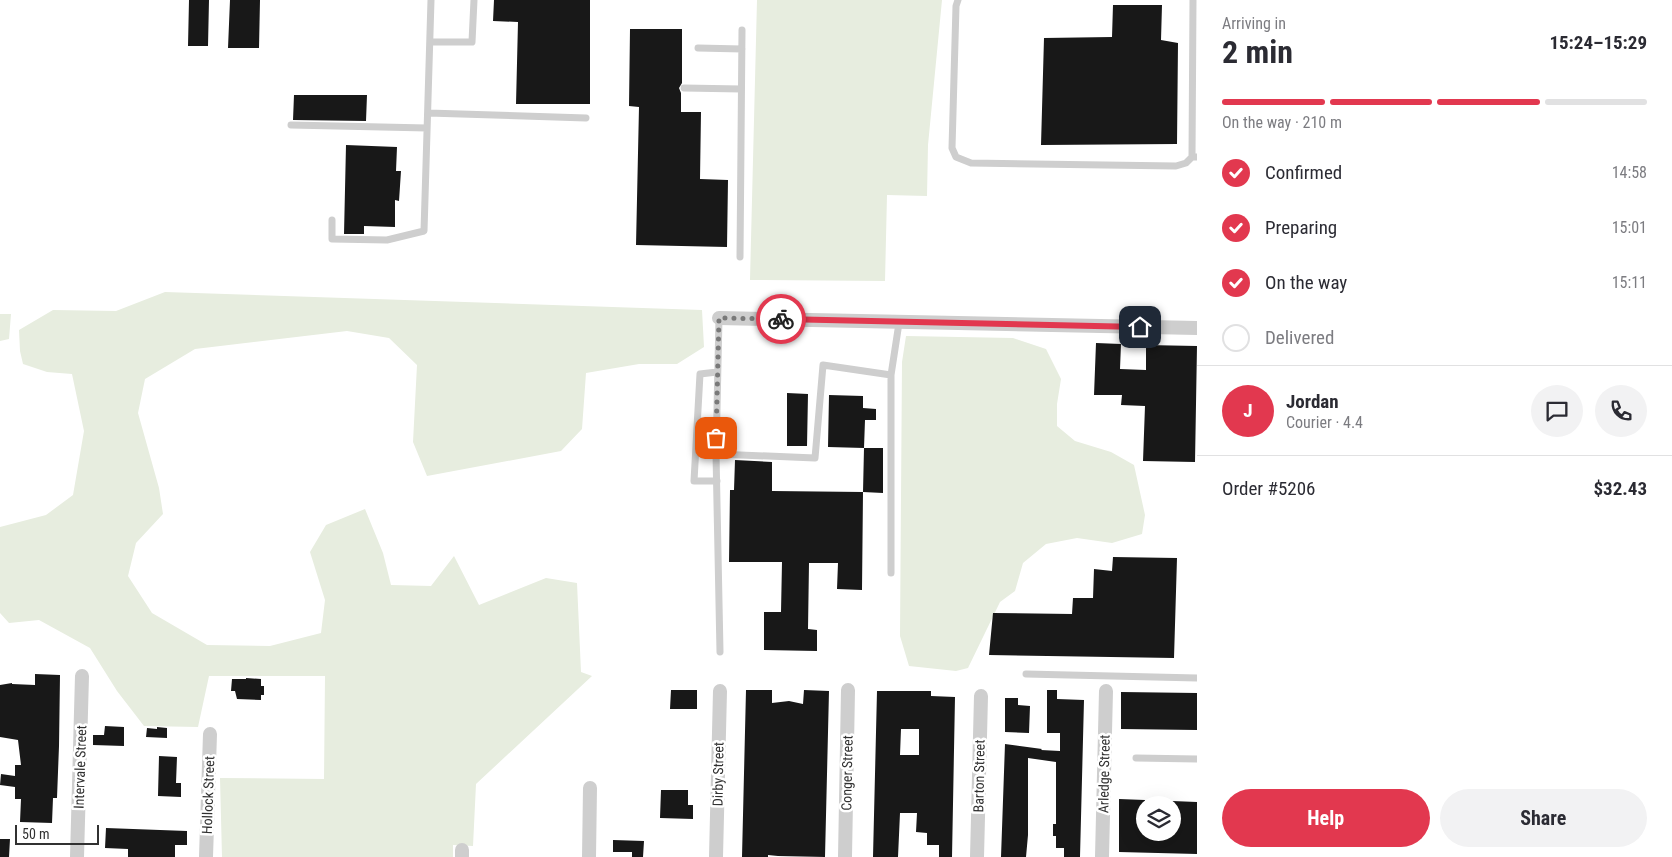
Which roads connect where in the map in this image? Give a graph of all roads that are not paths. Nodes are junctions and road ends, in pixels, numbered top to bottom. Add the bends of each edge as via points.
1 (431, 0) edge
2 (474, 0) edge
3 (958, 0) edge
4 (1193, 0) edge
5 (742, 30) dead end
6 (430, 42) junction
7 (698, 48) dead end
8 (742, 48) junction
9 (684, 88) dead end
10 (741, 89) junction
11 (428, 113) junction
12 (586, 118) dead end
13 (291, 125) dead end
14 (427, 128) junction
15 (1195, 157) edge
16 (332, 220) dead end
17 (740, 257) dead end
18 (719, 318) joint
19 (898, 323) junction
20 (1197, 328) edge
21 (717, 372) junction
22 (892, 375) junction
23 (716, 454) junction
24 (717, 481) junction
25 (891, 573) dead end
26 (720, 652) dead end
27 (1026, 674) dead end
28 (82, 676) dead end
29 (1197, 678) edge
30 (848, 690) dead end
31 (720, 691) dead end
32 (1106, 691) dead end
33 (981, 696) dead end
34 (210, 734) dead end
35 (1136, 758) dead end
36 (1197, 759) edge
37 (590, 788) dead end
38 (77, 857) edge
39 (206, 857) edge
40 (589, 857) edge
41 (716, 857) edge
42 (845, 857) edge
43 (977, 857) edge
44 (1102, 857) edge

1 - 6 lane
2 - 6 lane via 472,42
3 - 15 lane via 952,148 956,158 971,163 1176,166
4 - 15 lane
5 - 8 lane
6 - 11 lane
7 - 8 lane
8 - 10 lane
9 - 10 lane
10 - 17 lane
11 - 12 lane
11 - 14 lane
13 - 14 lane
14 - 16 lane via 424,231 387,240 332,239
18 - 19 street
18 - 21 lane
19 - 20 street via 988,322
19 - 22 lane
21 - 23 lane
21 - 24 lane via 700,374 694,481
22 - 23 lane via 823,365 816,458
22 - 25 lane
23 - 24 lane
24 - 26 lane
27 - 29 lane
28 - 38 street, Intervale Street
30 - 42 street, Conger Street
31 - 41 street, Dirby Street
32 - 44 street, Arledge Street
33 - 43 street, Barton Street
34 - 39 street, Hollock Street
35 - 36 lane
37 - 40 street

